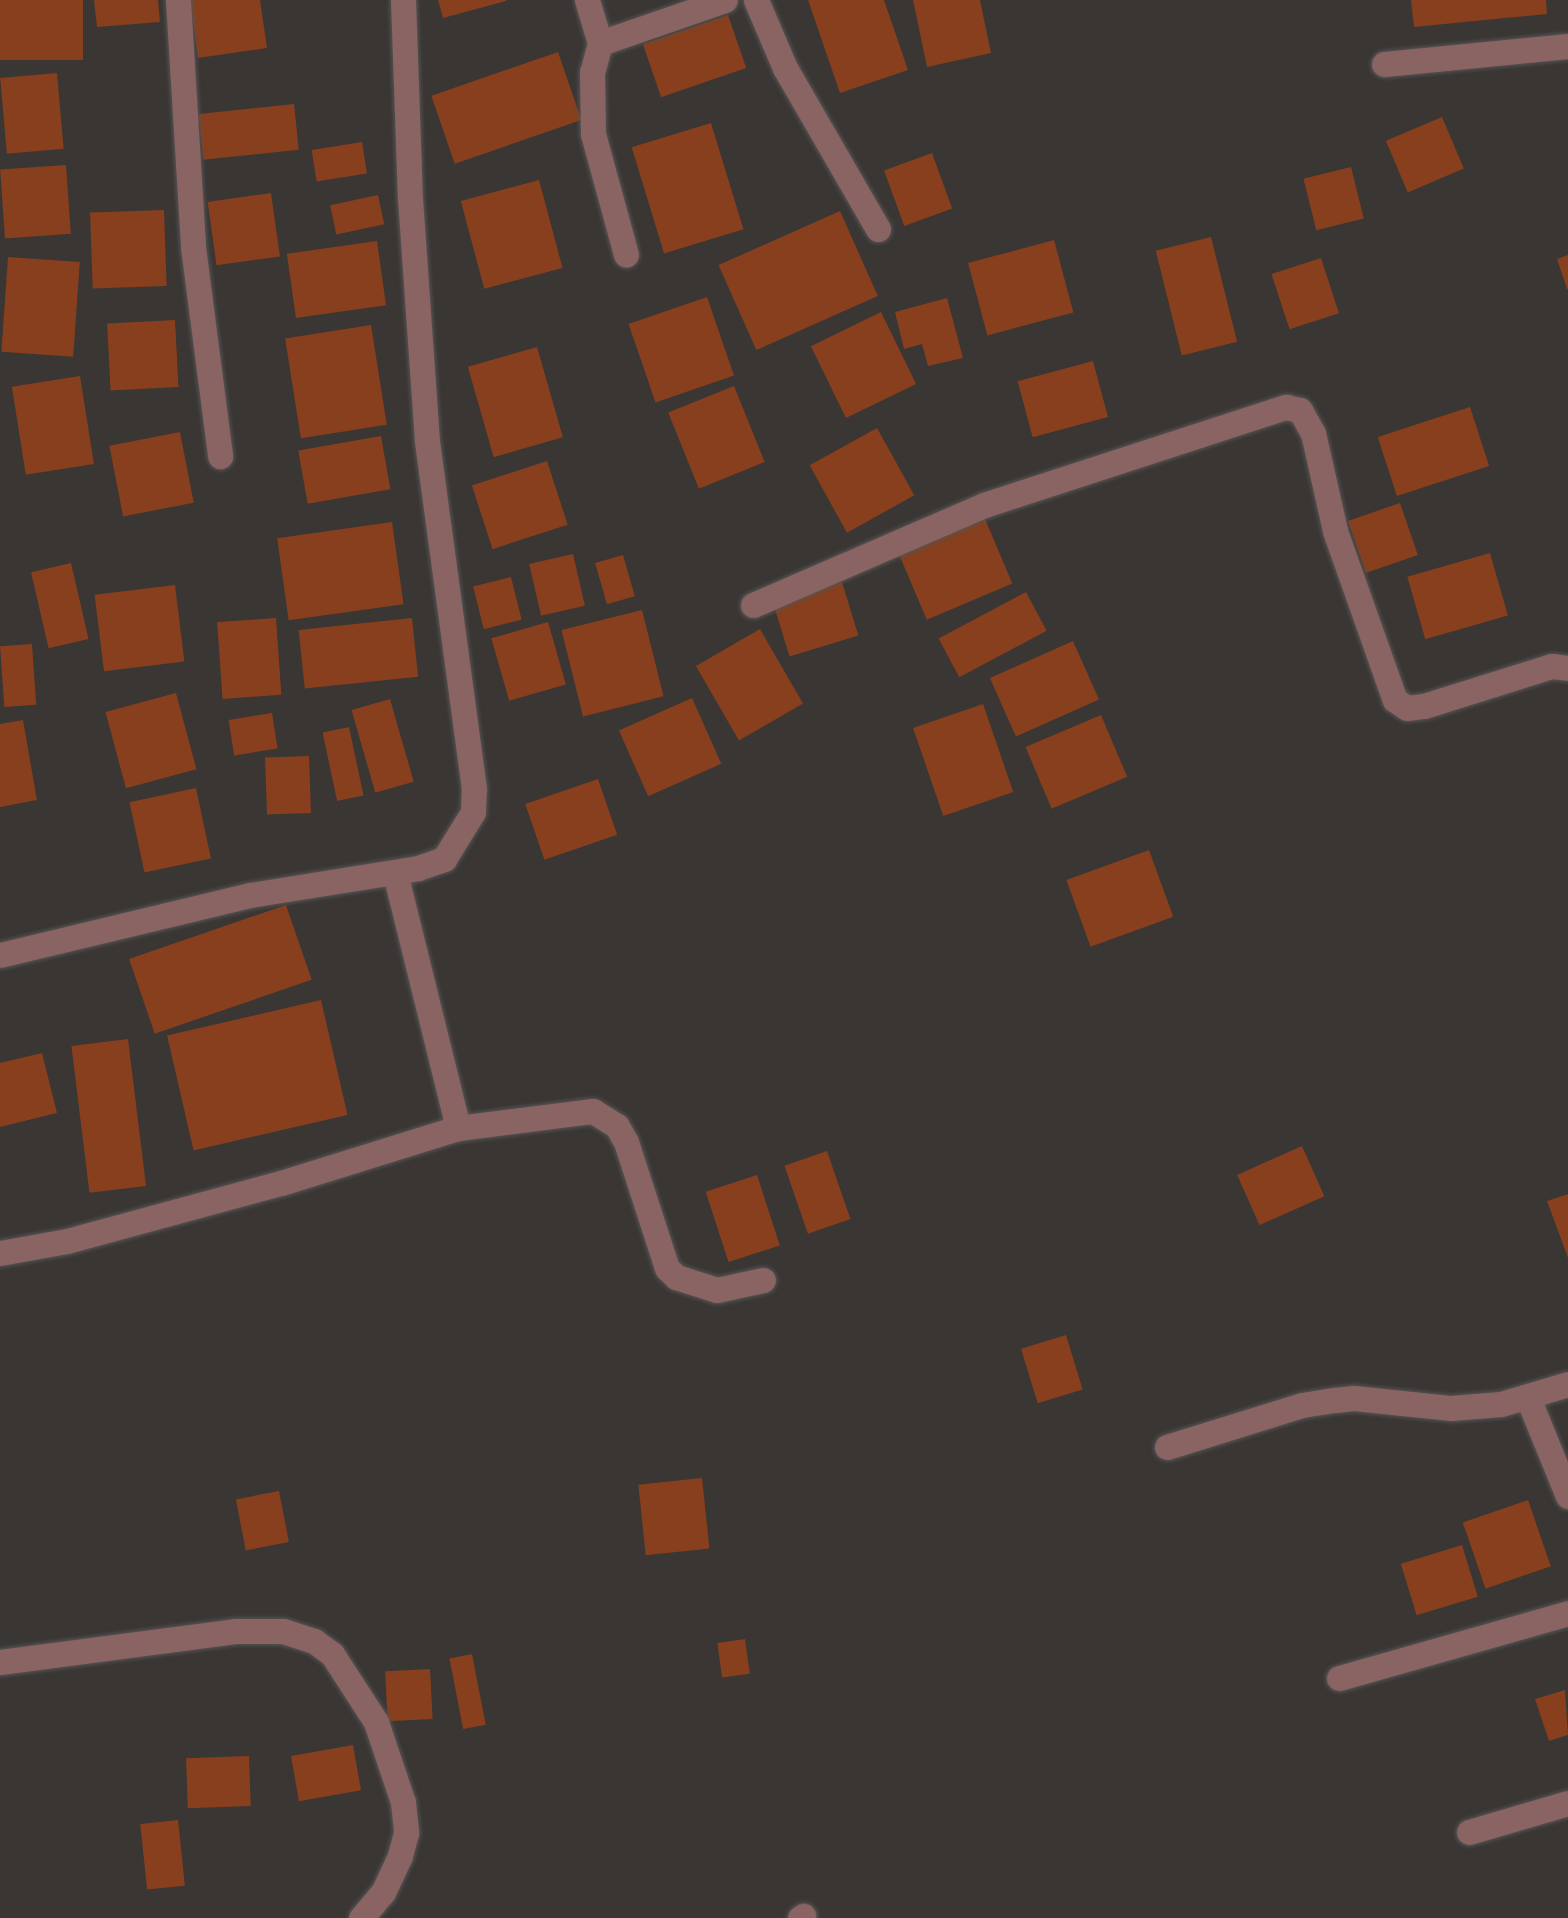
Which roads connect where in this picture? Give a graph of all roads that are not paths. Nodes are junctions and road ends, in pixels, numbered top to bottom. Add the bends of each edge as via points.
1 (178, 0) edge
2 (403, 0) edge
3 (586, 0) edge
4 (725, 0) edge
5 (756, 0) edge
6 (600, 43) junction
7 (1568, 46) edge
8 (1384, 64) dead end
9 (878, 230) dead end
10 (626, 255) dead end
11 (220, 456) dead end
12 (752, 605) dead end
13 (1568, 668) edge
14 (395, 873) junction
15 (0, 955) edge
16 (458, 1128) junction
17 (0, 1252) edge
18 (763, 1280) dead end
19 (1568, 1384) edge
20 (1528, 1398) junction
21 (1167, 1447) dead end
22 (1568, 1496) edge
23 (1568, 1613) edge
24 (0, 1662) edge
25 (1339, 1678) dead end
26 (1568, 1803) edge
27 (1468, 1832) dead end
28 (361, 1918) edge

1 - 11 street via 193,247
2 - 14 street via 427,441 474,788 473,812 444,859
3 - 6 street
4 - 6 street
5 - 9 street via 785,68
6 - 10 street via 592,72 593,134
7 - 8 street
12 - 13 street via 984,505 1286,407 1300,410 1314,433 1335,531 1395,700 1408,708 1424,706 1552,666
14 - 15 street via 250,895
14 - 16 street
16 - 17 street via 282,1184
16 - 18 street via 580,1111 604,1116 626,1142 667,1268 717,1290
19 - 20 street
20 - 21 street via 1451,1408 1334,1400
20 - 22 street
23 - 25 street
24 - 28 street via 234,1631 283,1631 332,1654 376,1722 404,1802 400,1856
26 - 27 street

